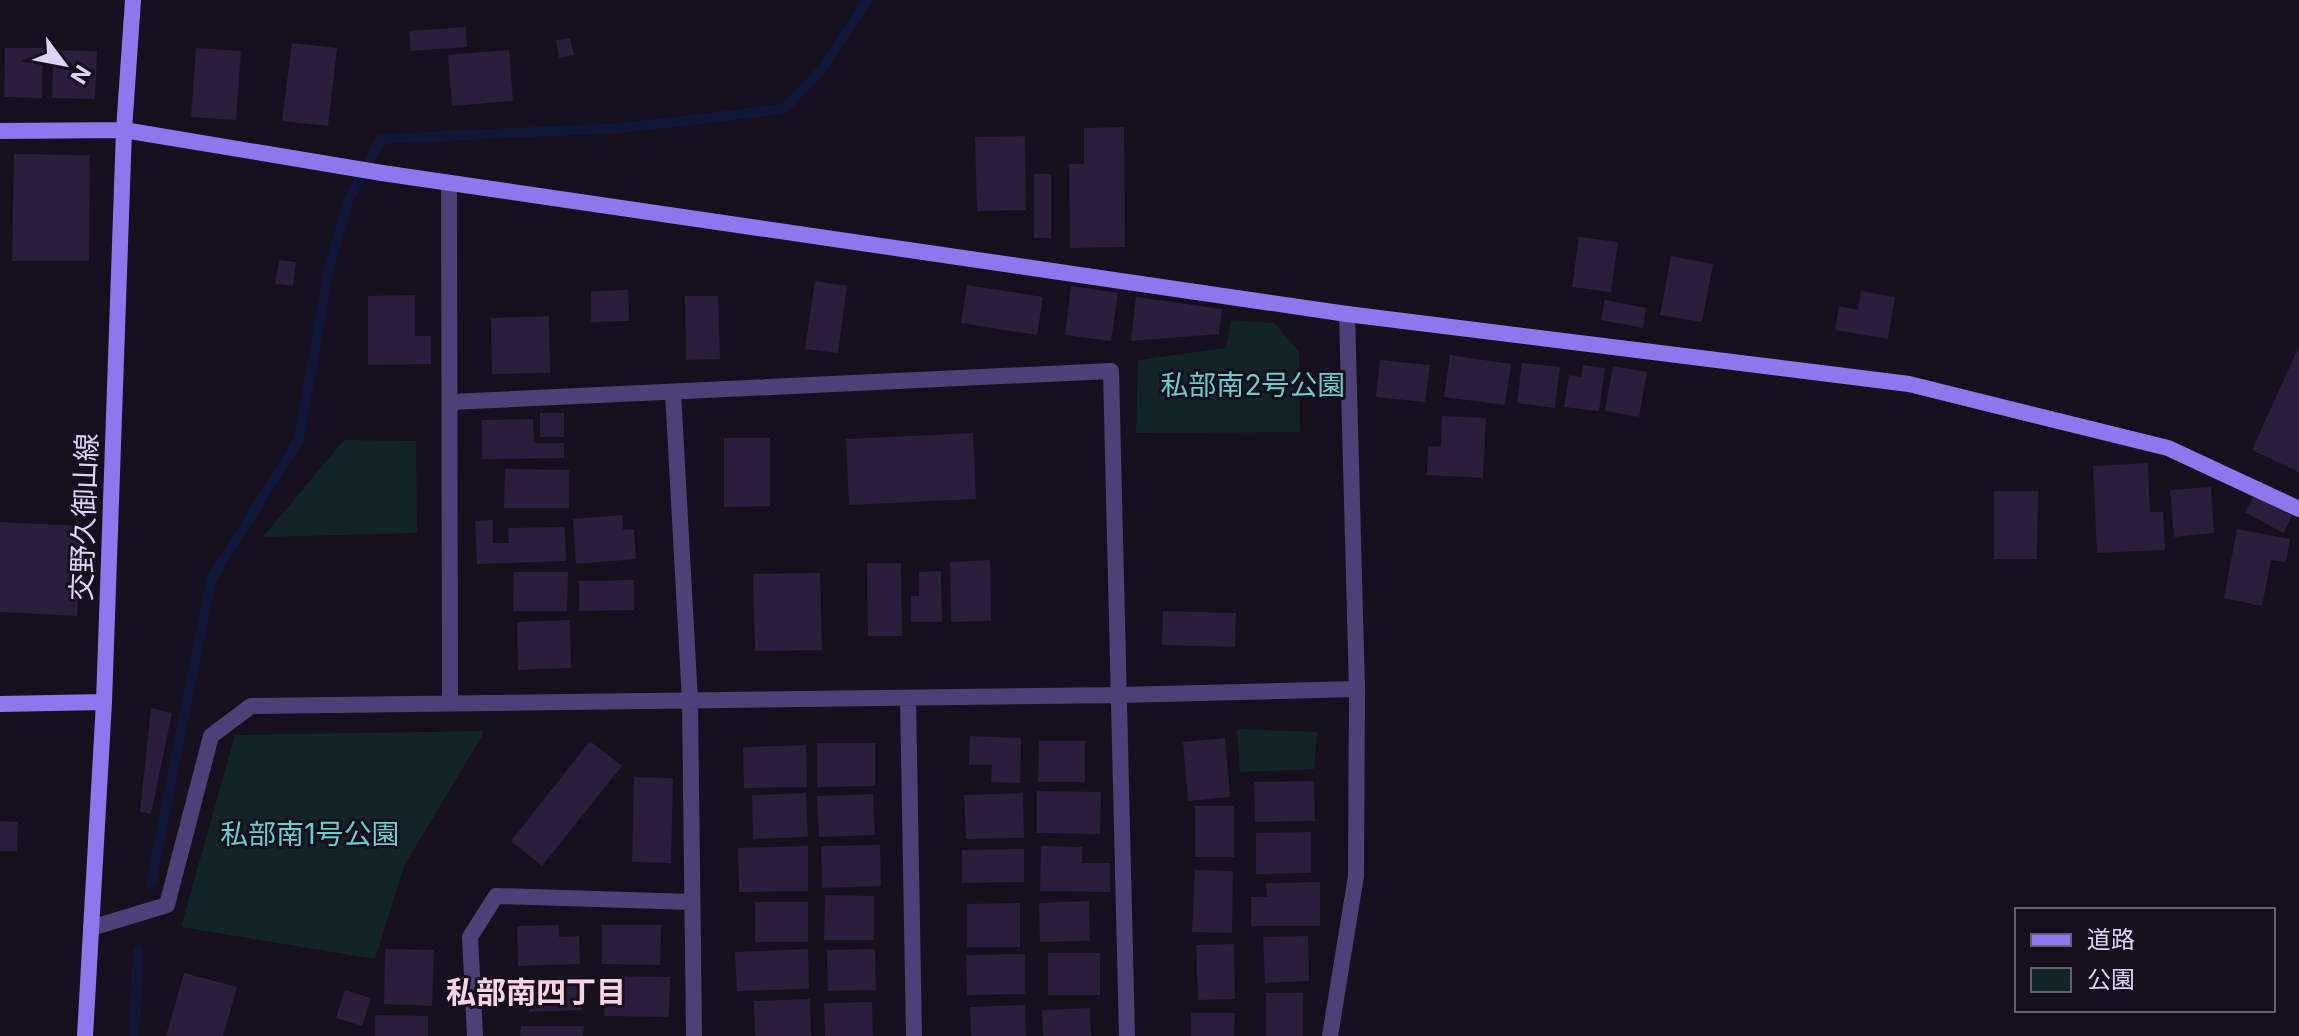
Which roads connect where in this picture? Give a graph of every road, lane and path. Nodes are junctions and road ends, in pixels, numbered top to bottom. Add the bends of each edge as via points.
1 (133, 0) edge
2 (124, 130) junction
3 (0, 131) edge
4 (449, 183) junction
5 (1347, 314) junction
6 (673, 392) junction
7 (450, 402) junction
8 (2299, 509) edge
9 (1357, 689) junction
10 (1119, 695) junction
11 (908, 698) junction
12 (690, 701) junction
13 (104, 702) junction
14 (450, 703) junction
15 (0, 704) edge
16 (692, 902) junction
17 (91, 928) junction
18 (85, 1036) edge
19 (475, 1036) edge
20 (694, 1036) edge
21 (914, 1036) edge
22 (1127, 1036) edge
23 (1330, 1036) edge

1 - 2 street, 交野久御山線
2 - 3 street
2 - 4 street
2 - 13 street, 交野久御山線
4 - 5 street
4 - 7 street
5 - 8 street via 1909,384 2168,448
5 - 9 street
6 - 7 street
6 - 10 street via 1111,371
6 - 12 street
7 - 14 street
9 - 10 street
9 - 23 street via 1356,876
10 - 11 street
10 - 22 street
11 - 12 street
11 - 21 street
12 - 14 street
12 - 16 street
13 - 15 street
13 - 17 street, 交野久御山線
14 - 17 street via 251,706 211,736 167,905
16 - 19 street via 496,896 470,937
16 - 20 street
17 - 18 street, 交野久御山線

